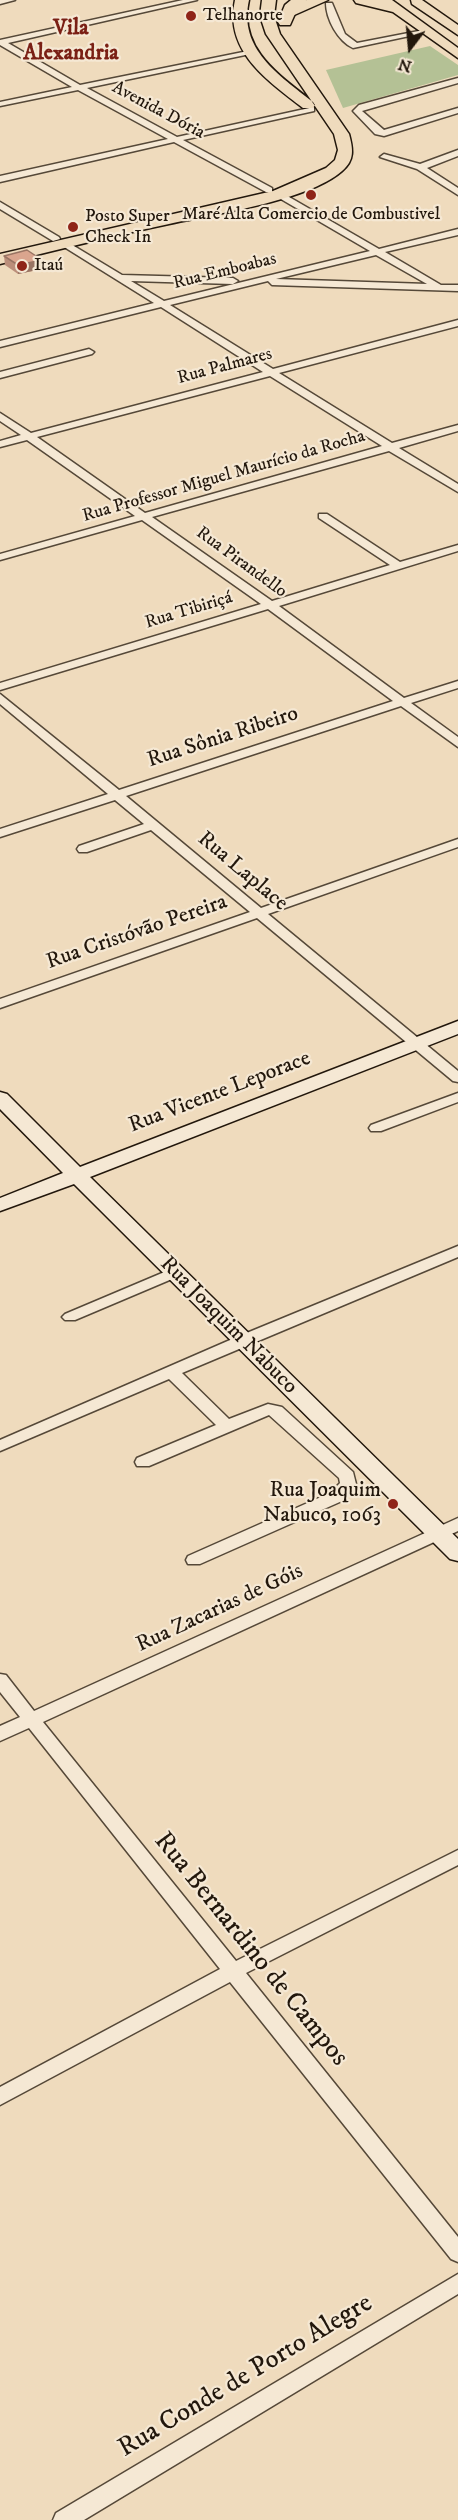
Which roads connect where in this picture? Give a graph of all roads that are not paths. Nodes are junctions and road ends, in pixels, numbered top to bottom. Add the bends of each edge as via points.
1 (11, 0) edge
2 (193, 0) edge
3 (242, 0) edge
4 (252, 0) edge
5 (269, 0) edge
6 (300, 0) edge
7 (360, 0) edge
8 (384, 0) edge
9 (414, 0) edge
10 (0, 2) edge
11 (326, 3) edge
12 (286, 12) edge
13 (402, 12) junction
14 (429, 31) junction
15 (458, 31) edge
16 (295, 41) dead end
17 (0, 42) edge
18 (250, 52) junction
19 (458, 54) edge
20 (323, 77) dead end
21 (458, 80) edge
22 (78, 87) junction
23 (0, 104) edge
24 (310, 107) junction
25 (458, 110) edge
26 (336, 123) junction
27 (175, 139) junction
28 (458, 153) edge
29 (384, 157) dead end
30 (420, 167) junction
31 (0, 179) edge
32 (273, 191) junction
33 (458, 192) edge
34 (0, 205) edge
35 (458, 232) edge
36 (60, 241) junction
37 (379, 251) junction
38 (0, 252) edge
39 (0, 259) edge
40 (458, 276) edge
41 (122, 278) junction
42 (253, 282) junction
43 (437, 285) junction
44 (458, 288) edge
45 (164, 304) junction
46 (458, 323) edge
47 (0, 335) edge
48 (5, 343) edge
49 (89, 352) dead end
50 (273, 372) junction
51 (0, 375) edge
52 (0, 416) edge
53 (458, 428) edge
54 (28, 436) junction
55 (0, 444) edge
56 (389, 447) junction
57 (458, 489) edge
58 (323, 516) dead end
59 (146, 517) junction
60 (458, 548) edge
61 (0, 557) edge
62 (398, 566) junction
63 (270, 605) junction
64 (458, 684) edge
65 (0, 687) edge
66 (0, 698) edge
67 (401, 702) junction
68 (458, 743) edge
69 (117, 795) junction
70 (153, 825) junction
71 (0, 833) edge
72 (458, 843) edge
73 (83, 849) dead end
74 (259, 913) junction
75 (0, 1004) edge
76 (458, 1027) edge
77 (416, 1042) junction
78 (458, 1077) edge
79 (458, 1097) edge
80 (0, 1098) edge
81 (376, 1128) dead end
82 (77, 1175) junction
83 (0, 1205) edge
84 (458, 1251) edge
85 (174, 1273) junction
86 (70, 1317) dead end
87 (242, 1341) junction
88 (172, 1372) junction
89 (226, 1426) junction
90 (0, 1446) edge
91 (143, 1462) dead end
92 (448, 1528) edge
93 (458, 1552) edge
94 (194, 1560) dead end
95 (0, 1680) edge
96 (31, 1720) junction
97 (0, 1734) edge
98 (458, 1857) edge
99 (233, 1971) junction
100 (0, 2097) edge
101 (458, 2253) edge
102 (458, 2283) edge
103 (64, 2520) edge

1 - 10 street
2 - 17 street
3 - 18 highway via 237,22
4 - 24 highway via 253,29
5 - 26 highway via 266,12 272,29 299,75
6 - 12 highway
7 - 13 main road
8 - 13 main road
9 - 15 main road
11 - 12 main road
11 - 14 street via 336,25 356,46
12 - 16 highway
13 - 14 main road
14 - 19 main road
17 - 22 street, Avenida Dória
18 - 22 street
18 - 24 highway
20 - 26 highway
21 - 25 street via 357,110 378,132 386,133
22 - 23 street
22 - 27 street, Avenida Dória
24 - 27 street
24 - 32 highway via 332,141 332,157 315,172
26 - 32 highway via 345,146 342,162 322,177
27 - 31 street
27 - 32 street, Avenida Dória
28 - 30 street
29 - 30 street
30 - 33 street
32 - 36 highway
32 - 37 street, Avenida Dória
34 - 36 street
35 - 37 street, Rua Emboabas
36 - 38 highway
36 - 39 highway
36 - 41 street
37 - 42 street, Rua Emboabas
37 - 43 street, Avenida Dória
40 - 43 street
41 - 42 street
41 - 45 street
42 - 43 street
42 - 45 street, Rua Emboabas
43 - 44 street
45 - 48 street, Rua Emboabas
45 - 50 street
46 - 50 street, Rua Palmares
47 - 48 street
49 - 51 street
50 - 54 street, Rua Palmares
50 - 56 street
52 - 54 street, Rua Pirandello
53 - 56 street, Rua Professor Miguel Maurício da Rocha
54 - 55 street, Rua Palmares
54 - 59 street, Rua Pirandello
56 - 57 street
56 - 59 street, Rua Professor Miguel Maurício da Rocha
58 - 62 street
59 - 61 street, Rua Professor Miguel Maurício da Rocha
59 - 63 street, Rua Pirandello
60 - 62 street, Rua Tibiriçá
62 - 63 street, Rua Tibiriçá
63 - 65 street, Rua Tibiriçá
63 - 67 street, Rua Pirandello
64 - 67 street, Rua Sônia Ribeiro
66 - 69 street, Rua Laplace
67 - 68 street, Rua Pirandello
67 - 69 street, Rua Sônia Ribeiro
69 - 70 street, Rua Laplace
69 - 71 street, Rua Sônia Ribeiro
70 - 73 street
70 - 74 street, Rua Laplace
72 - 74 street, Rua Cristóvão Pereira
74 - 75 street, Rua Cristóvão Pereira
74 - 77 street, Rua Laplace
76 - 77 street, Rua Vicente Leporace
77 - 78 street, Rua Laplace
77 - 82 street, Rua Vicente Leporace
79 - 81 street
80 - 82 street, Rua Joaquim Nabuco
82 - 83 street, Rua Vicente Leporace
82 - 85 street, Rua Joaquim Nabuco
84 - 87 street
85 - 86 street
85 - 87 street, Rua Joaquim Nabuco
87 - 88 street
87 - 92 street, Rua Joaquim Nabuco
88 - 89 street
88 - 90 street
89 - 91 street
89 - 94 street via 261,1411 276,1411 347,1476 348,1484 336,1497
92 - 93 street, Rua Joaquim Nabuco
92 - 96 street, Rua Zacarias de Góis
95 - 96 street, Rua Bernardino de Campos
96 - 97 street, Rua Zacarias de Góis
96 - 99 street, Rua Bernardino de Campos
98 - 99 street
99 - 100 street
99 - 101 street, Rua Bernardino de Campos
102 - 103 street, Rua Conde de Porto Alegre

